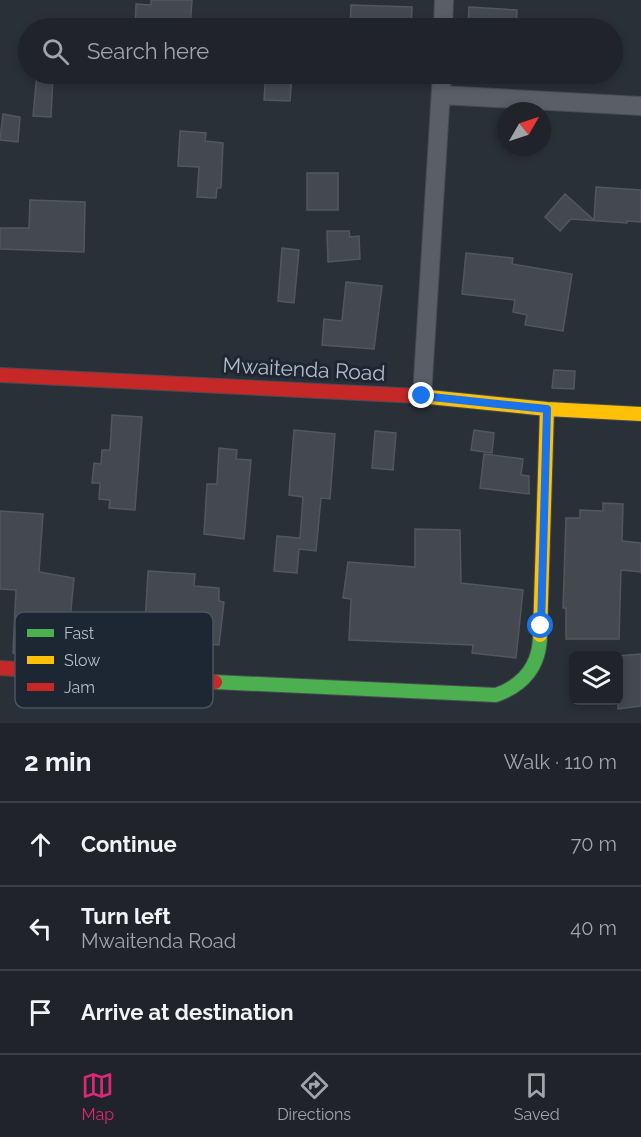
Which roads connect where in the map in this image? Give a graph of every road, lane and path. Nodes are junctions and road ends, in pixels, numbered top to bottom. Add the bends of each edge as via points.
1 (444, 0) edge
2 (443, 18) edge
3 (442, 84) edge
4 (441, 95) junction
5 (641, 106) edge
6 (0, 375) edge
7 (422, 396) junction
8 (547, 409) junction
9 (641, 414) edge
10 (0, 668) edge
11 (15, 669) edge
12 (213, 682) edge

1 - 2 street
3 - 4 street
4 - 5 street
4 - 7 street
6 - 7 street, Mwaitenda Road
7 - 8 street, Mwaitenda Road
8 - 9 street, Mwaitenda Road
8 - 12 street via 540,649 526,680 496,695
10 - 11 street

